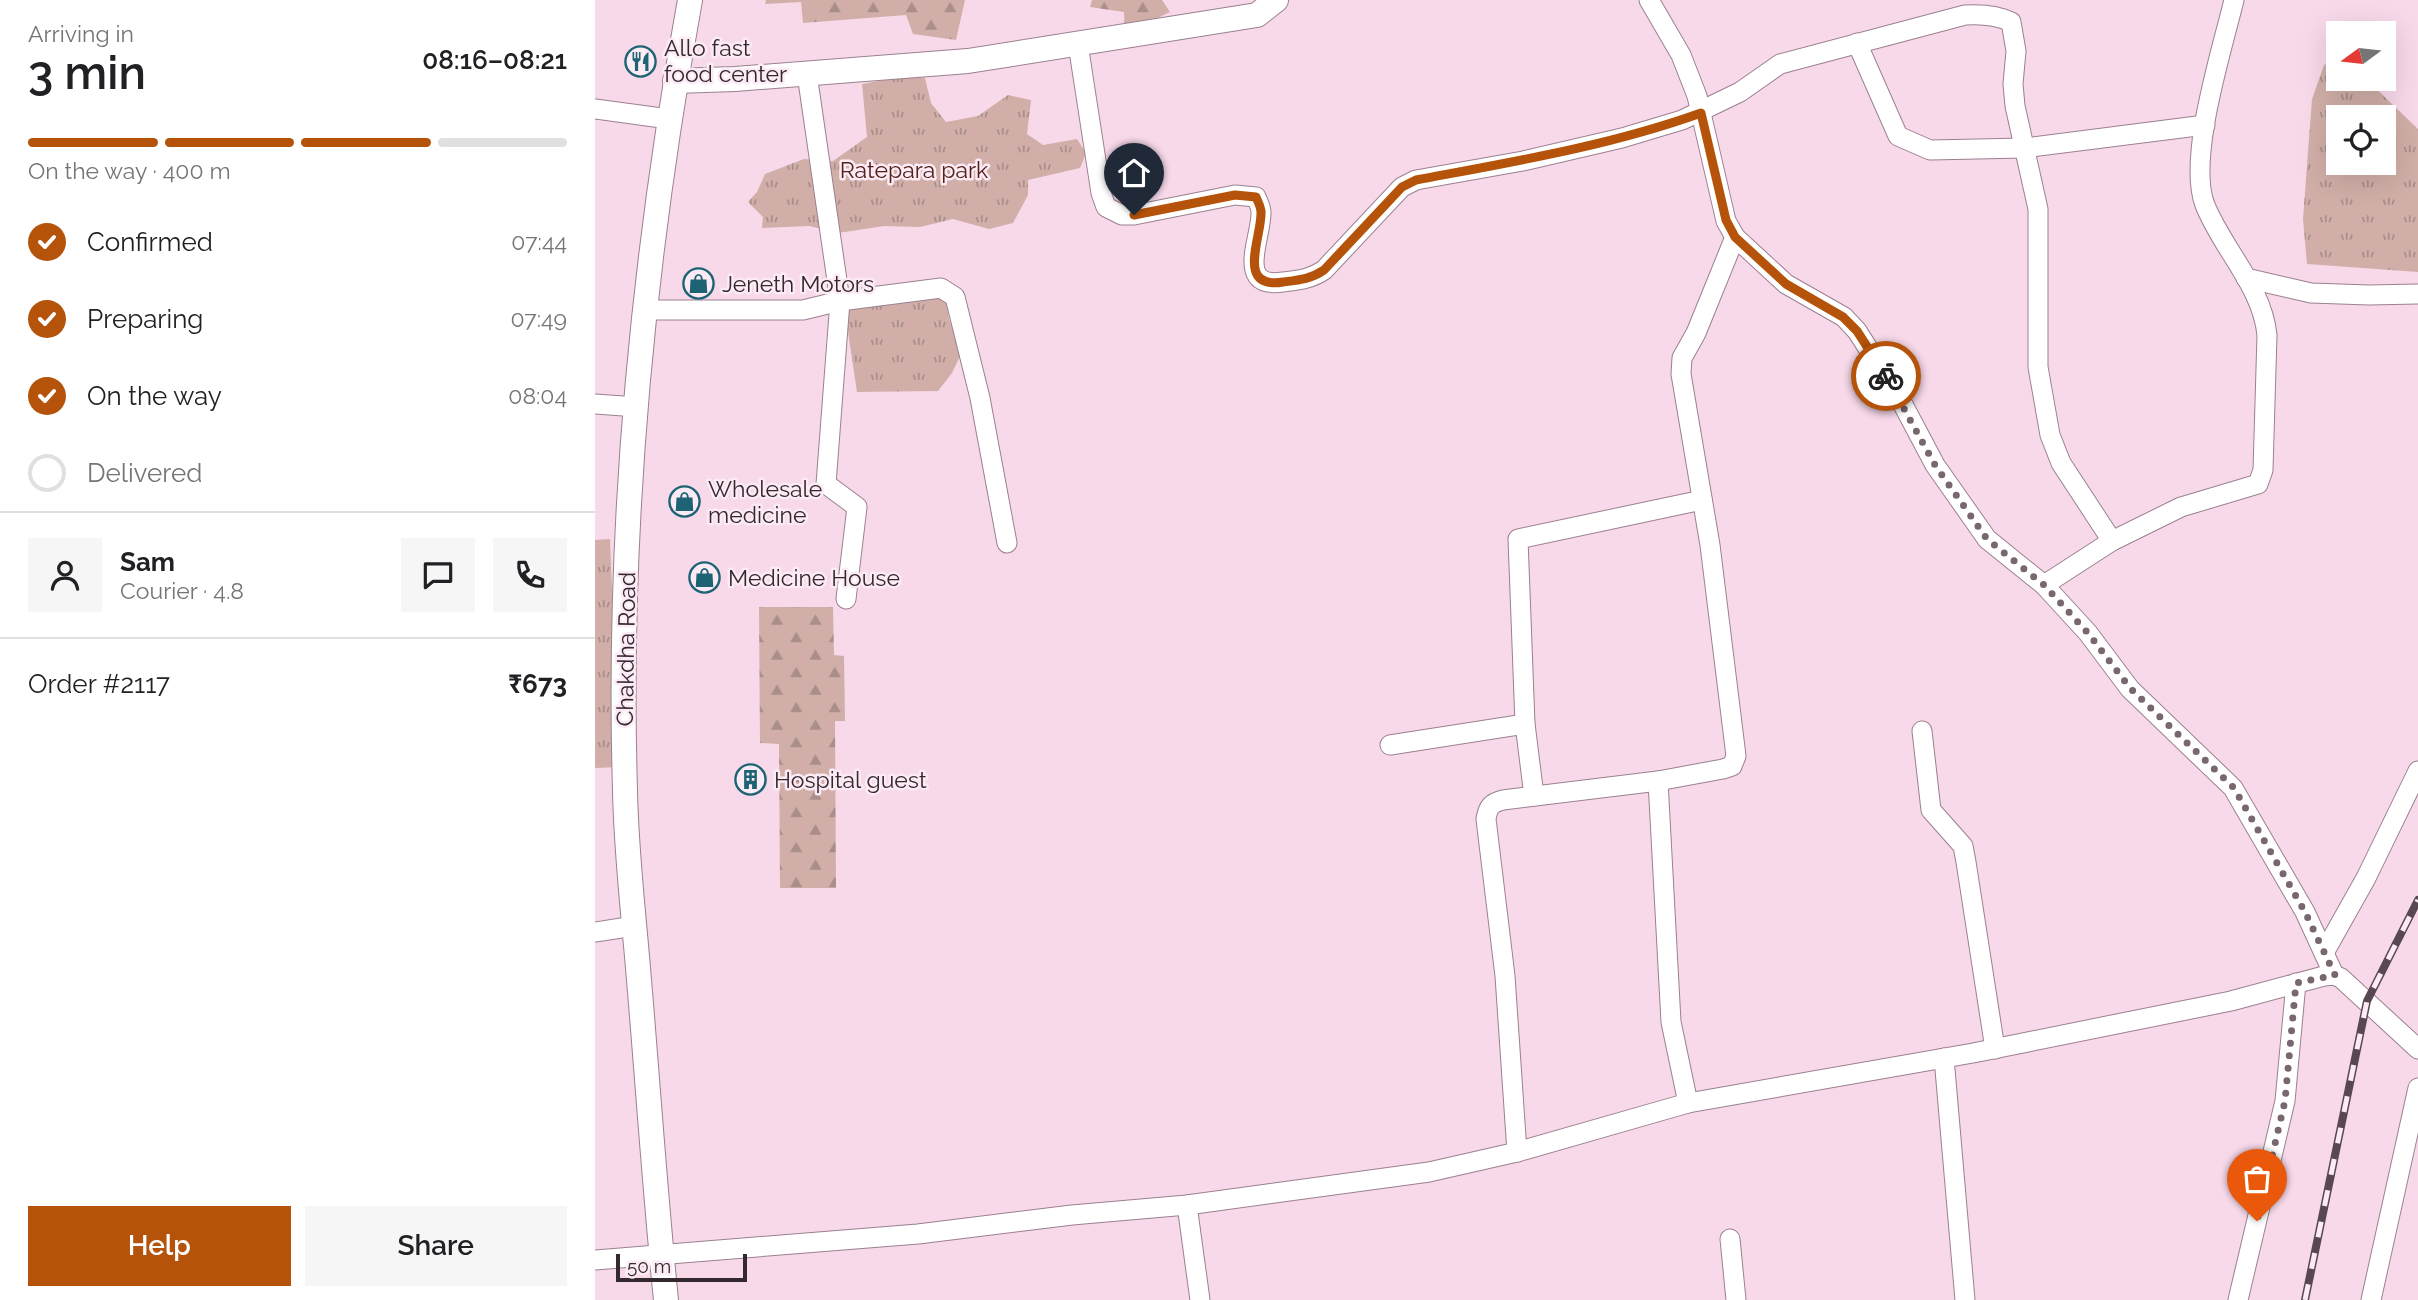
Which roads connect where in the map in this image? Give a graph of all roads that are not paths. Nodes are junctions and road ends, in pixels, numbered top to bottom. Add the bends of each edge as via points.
1 (690, 0) edge
2 (1276, 0) edge
3 (1649, 0) edge
4 (2234, 0) edge
5 (1857, 43) junction
6 (1078, 44) junction
7 (807, 74) junction
8 (675, 81) junction
9 (595, 109) edge
10 (1701, 113) junction
11 (669, 120) junction
12 (2205, 125) junction
13 (2024, 148) junction
14 (1735, 237) junction
15 (2246, 278) junction
16 (2418, 294) edge
17 (841, 301) junction
18 (645, 310) junction
19 (595, 404) edge
20 (637, 407) junction
21 (1702, 500) junction
22 (2112, 541) junction
23 (1007, 543) dead end
24 (2044, 585) junction
25 (846, 599) dead end
26 (1525, 724) junction
27 (1922, 732) dead end
28 (1390, 745) dead end
29 (2418, 771) edge
30 (1658, 781) junction
31 (1534, 796) junction
32 (634, 926) junction
33 (595, 932) edge
34 (2325, 951) junction
35 (2335, 975) junction
36 (2296, 983) junction
37 (1995, 1049) junction
38 (2418, 1049) edge
39 (1944, 1058) junction
40 (2418, 1088) edge
41 (1688, 1103) junction
42 (1517, 1152) junction
43 (1187, 1205) junction
44 (1730, 1239) dead end
45 (661, 1255) junction
46 (595, 1260) edge
47 (666, 1300) edge
48 (1200, 1300) edge
49 (1735, 1300) edge
50 (1965, 1300) edge
51 (2238, 1300) edge
52 (2371, 1300) edge

1 - 8 main road, Chakdha Road
2 - 6 main road via 1257,15
3 - 10 street via 1681,55
4 - 12 street
5 - 10 street via 1780,64 1748,88
5 - 13 street via 1898,136 1930,150
5 - 13 street via 1965,15 2011,22 2016,51 2015,106
6 - 7 main road via 968,61
6 - 10 street via 1106,207 1134,215 1235,195 1256,197 1262,211 1253,267 1258,277 1276,284 1311,278 1324,270 1402,187 1416,180 1622,138
7 - 8 main road
7 - 17 street
8 - 11 main road, Chakdha Road
9 - 11 street
10 - 14 street via 1726,220
11 - 18 main road, Chakdha Road
12 - 13 street
12 - 15 street via 2200,173 2205,205
13 - 22 street via 2038,209 2038,367 2050,435 2061,463
14 - 21 street via 1682,358
14 - 24 street via 1786,284 1843,317 1857,331 1970,517 1987,539
15 - 16 street via 2311,293
15 - 22 street via 2265,318 2267,335 2263,470 2258,484 2181,507
17 - 18 street via 789,311
17 - 23 street via 941,288 955,297 980,398
17 - 25 street via 826,484 857,507
18 - 20 main road, Chakdha Road
19 - 20 street
20 - 32 main road, Chakdha Road via 625,604 625,792
21 - 26 street via 1518,539
21 - 30 street via 1736,756 1732,766 1723,769
22 - 24 street
24 - 34 street via 2125,683 2234,788
26 - 28 street
26 - 31 street
27 - 37 street via 1931,810 1963,846
29 - 34 street
30 - 31 street
30 - 41 street via 1671,1022
31 - 42 street via 1494,802 1486,818 1505,976
32 - 33 street
32 - 45 main road, Chakdha Road
34 - 35 street
35 - 36 street
35 - 38 street
36 - 37 street
36 - 51 street via 2285,1101
37 - 39 street
39 - 41 street
39 - 50 street
40 - 52 street
41 - 42 street
42 - 43 street via 1429,1172
43 - 45 street
43 - 48 street
44 - 49 street
45 - 46 street
45 - 47 main road, Chakdha Road

